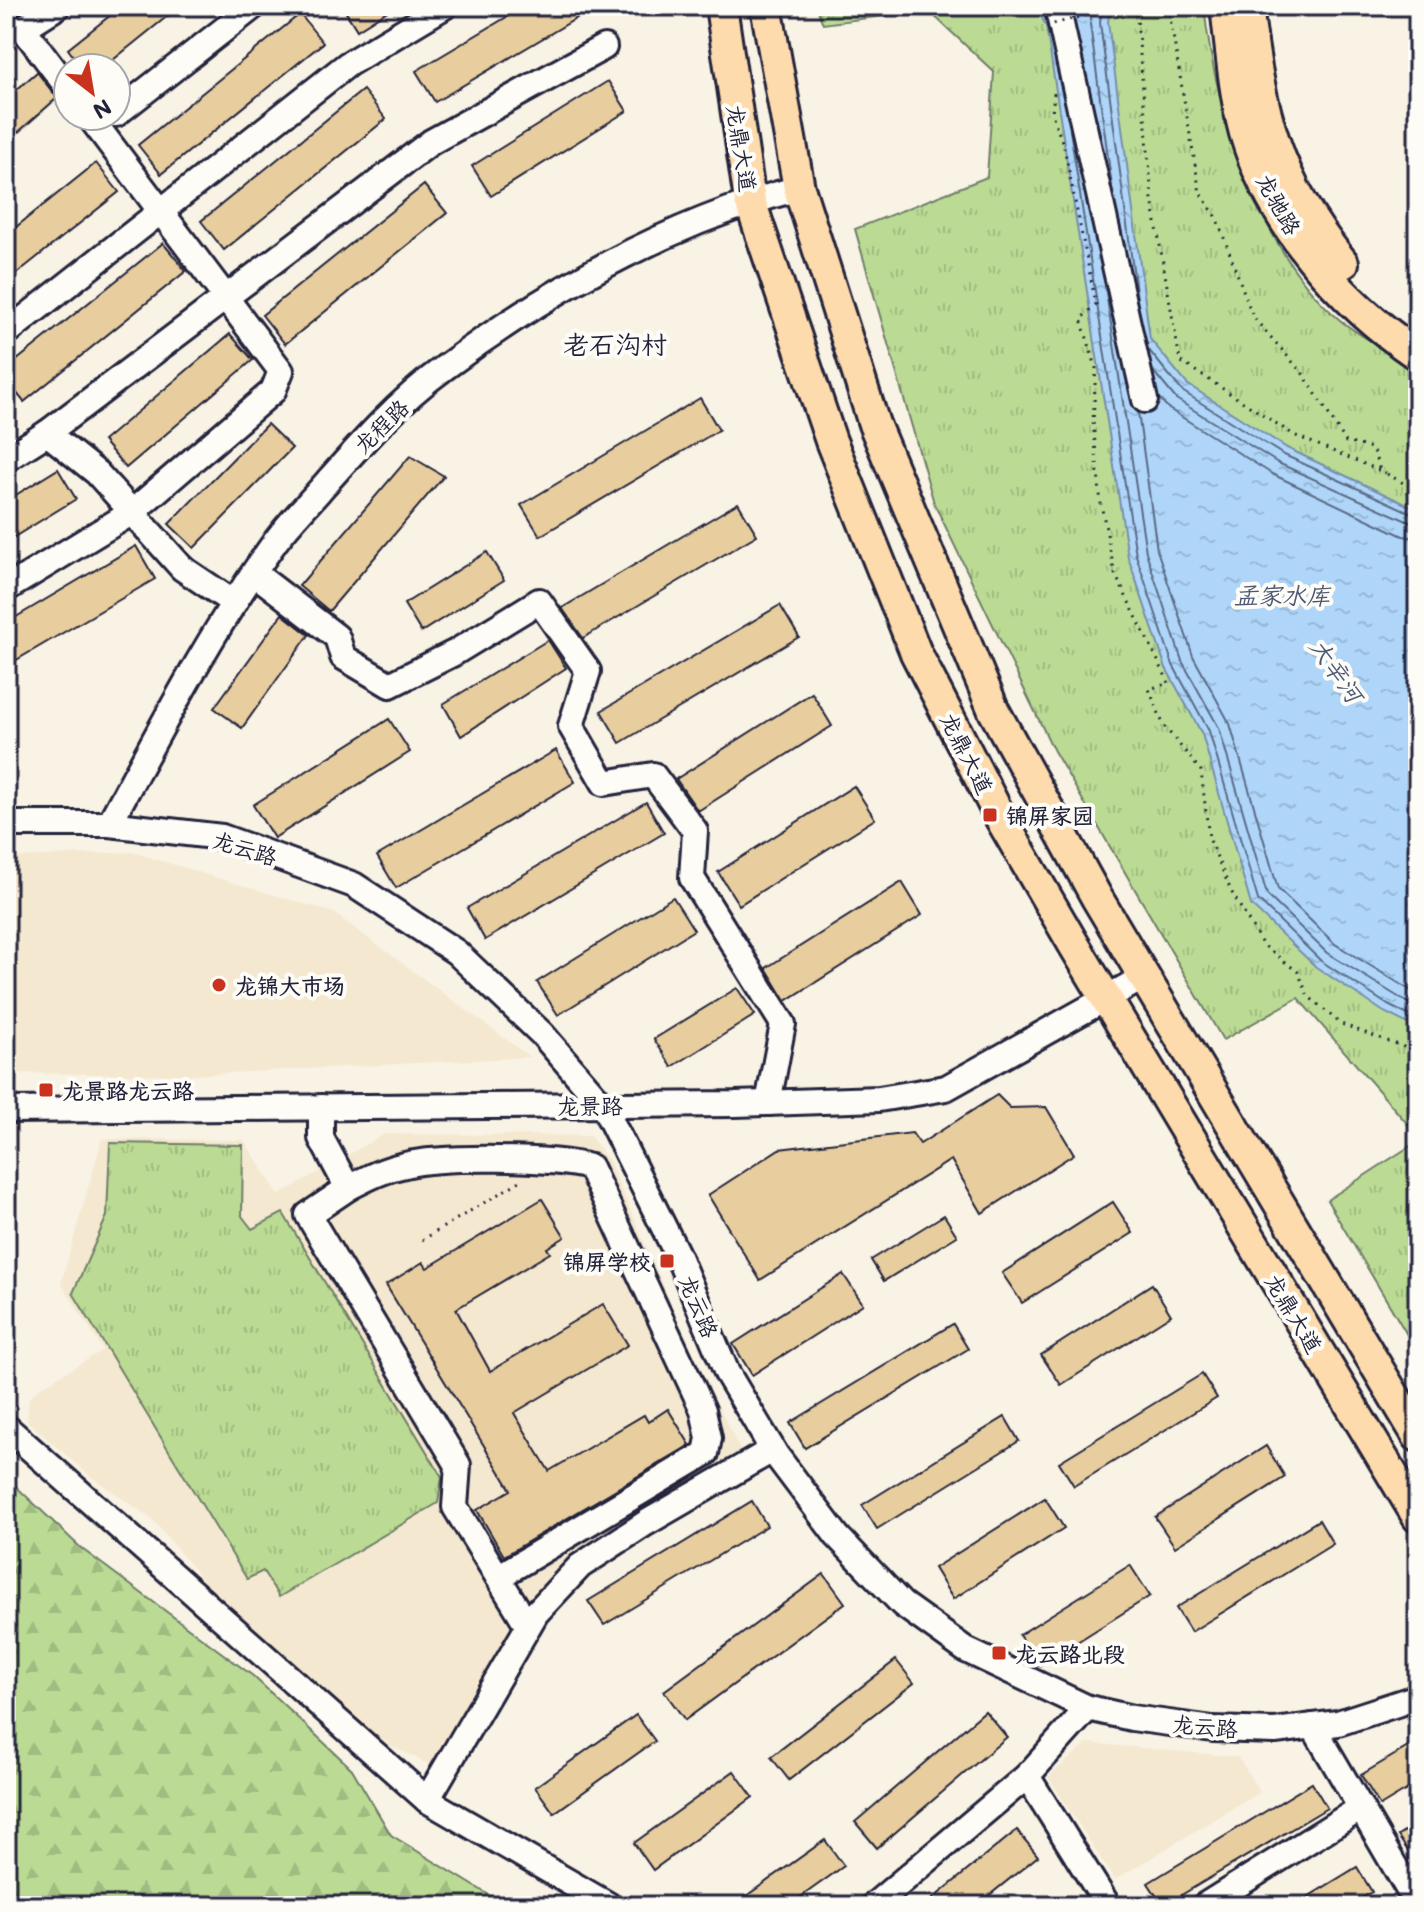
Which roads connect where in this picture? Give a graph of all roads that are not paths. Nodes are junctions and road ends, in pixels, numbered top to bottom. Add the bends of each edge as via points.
1 (58, 6) edge
2 (254, 6) edge
3 (445, 6) edge
4 (721, 6) edge
5 (766, 6) edge
6 (1226, 6) edge
7 (1247, 6) edge
8 (1051, 16) edge
9 (604, 47) dead end
10 (52, 67) edge
11 (132, 97) edge
12 (114, 132) edge
13 (799, 188) junction
14 (750, 201) junction
15 (1418, 332) edge
16 (6, 333) edge
17 (1418, 355) edge
18 (1145, 400) dead end
19 (47, 433) junction
20 (6, 459) edge
21 (131, 513) junction
22 (254, 573) junction
23 (6, 589) edge
24 (234, 603) junction
25 (6, 824) edge
26 (109, 824) junction
27 (1144, 977) junction
28 (1105, 997) junction
29 (768, 1103) junction
30 (603, 1105) junction
31 (321, 1107) junction
32 (6, 1110) edge
33 (348, 1188) junction
34 (6, 1427) edge
35 (1418, 1436) edge
36 (772, 1450) junction
37 (1418, 1517) edge
38 (498, 1577) junction
39 (528, 1626) junction
40 (1418, 1697) edge
41 (1088, 1708) junction
42 (1313, 1726) junction
43 (1027, 1776) junction
44 (427, 1800) junction
45 (1361, 1808) junction
46 (1412, 1904) edge
47 (610, 1906) edge
48 (873, 1906) edge
49 (1108, 1906) edge
50 (1204, 1906) edge

1 - 10 street via 23,28
2 - 11 street
3 - 16 street via 348,64
4 - 14 main road, 龙鼎大道
5 - 13 main road, 龙鼎大道
6 - 17 main road, 龙驰路 via 1245,133 1272,198 1295,235 1355,306
7 - 15 main road, 龙驰路 via 1255,70 1274,148 1297,195 1318,231 1372,298
8 - 18 street
9 - 19 street via 431,142
12 - 21 street via 281,371 273,391
13 - 14 street, 龙程路
13 - 27 main road, 龙鼎大道 via 874,424 994,711
14 - 22 street, 龙程路 via 633,251 442,369 360,444
14 - 28 main road, 龙鼎大道 via 831,441 916,653 1001,819
19 - 20 street
19 - 21 street via 97,473
21 - 23 street
21 - 24 street via 182,568
22 - 24 street, 龙程路
22 - 29 street via 337,637 343,657 390,685 539,601 588,671 571,726 604,783 653,775 695,831 692,878 783,1024
24 - 26 street, 龙程路
25 - 26 street, 龙云路
26 - 30 street, 龙云路 via 222,837 354,885 456,952 542,1034
27 - 28 street, 龙景路
27 - 35 main road, 龙鼎大道
28 - 29 street, 龙景路 via 946,1088 879,1099
28 - 37 main road, 龙鼎大道
29 - 30 street, 龙景路
30 - 31 street, 龙景路
30 - 36 street, 龙云路 via 677,1254 727,1373
31 - 32 street, 龙景路
31 - 33 street via 321,1138
33 - 38 street via 308,1215 458,1465 455,1507
33 - 38 street via 409,1164 551,1162 590,1167 703,1410 709,1438 706,1453
34 - 44 street
36 - 39 street via 580,1566
36 - 41 street, 龙云路 via 837,1536 902,1604 966,1650
38 - 39 street
39 - 44 street
40 - 42 street, 龙云路
41 - 42 street, 龙云路 via 1213,1729
41 - 43 street
42 - 45 street
43 - 48 street
43 - 49 street
44 - 47 street
45 - 46 street
45 - 50 street

